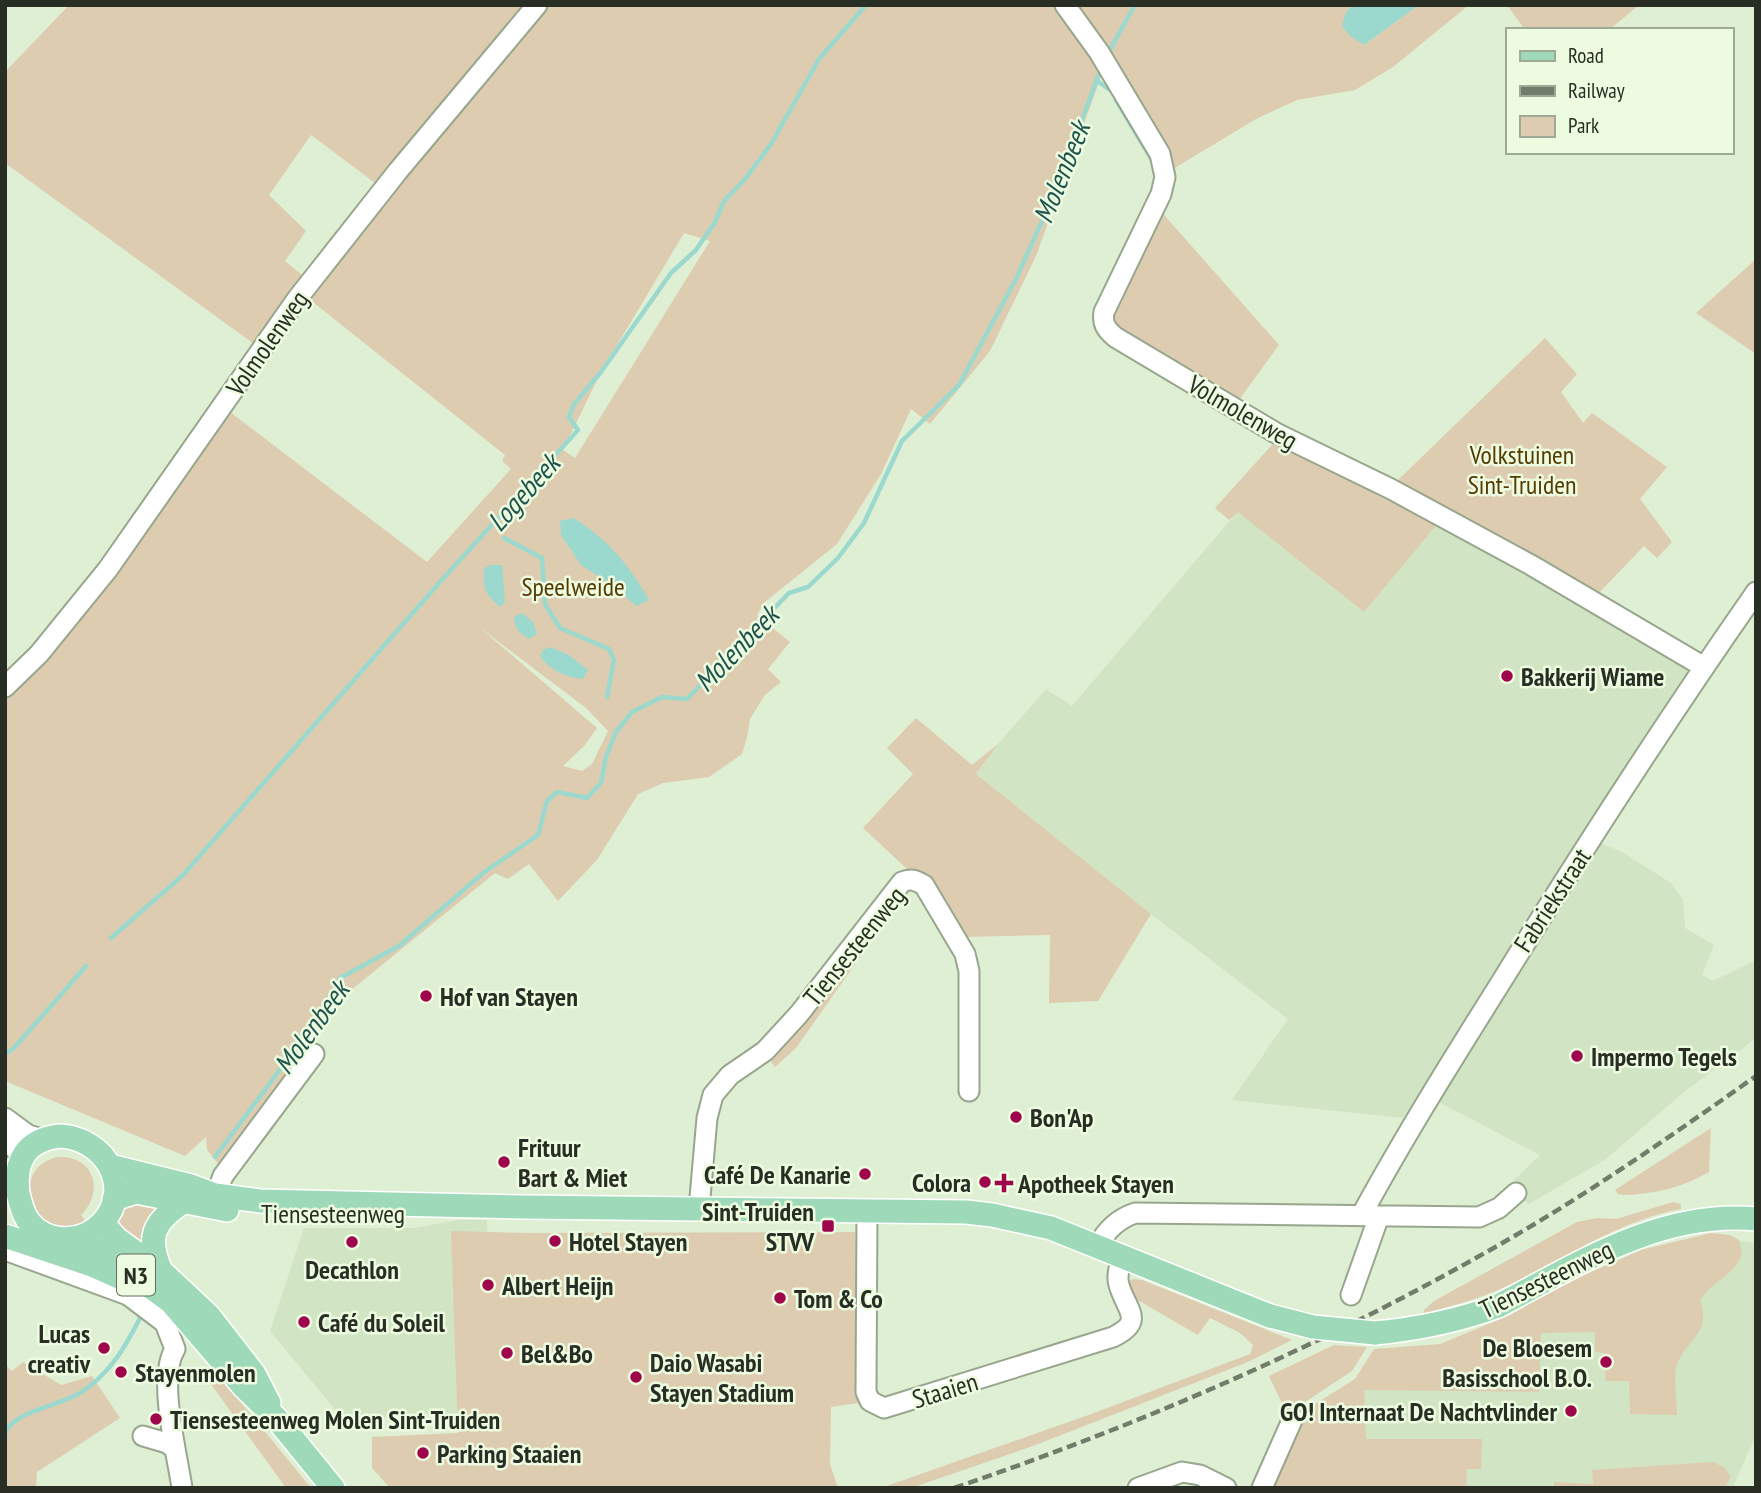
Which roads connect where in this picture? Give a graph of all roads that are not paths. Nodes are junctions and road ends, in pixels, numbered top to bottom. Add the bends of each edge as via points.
1 (537, 5) edge
2 (1065, 5) edge
3 (1756, 592) edge
4 (1704, 667) junction
5 (5, 687) edge
6 (314, 1054) dead end
7 (969, 1091) dead end
8 (5, 1118) edge
9 (5, 1136) edge
10 (42, 1139) junction
11 (110, 1166) junction
12 (15, 1173) edge
13 (1516, 1193) dead end
14 (114, 1199) junction
15 (213, 1201) junction
16 (183, 1202) junction
17 (699, 1209) junction
18 (867, 1211) junction
19 (15, 1216) edge
20 (1370, 1216) junction
21 (1756, 1219) edge
22 (104, 1221) junction
23 (5, 1236) edge
24 (75, 1238) junction
25 (1098, 1246) junction
26 (5, 1250) edge
27 (1122, 1256) junction
28 (161, 1271) junction
29 (1351, 1295) dead end
30 (189, 1324) junction
31 (210, 1345) junction
32 (176, 1349) junction
33 (276, 1418) junction
34 (1293, 1418) dead end
35 (143, 1436) dead end
36 (175, 1449) junction
37 (182, 1488) edge
38 (333, 1488) edge
39 (1138, 1488) edge
40 (1226, 1488) edge
41 (1262, 1488) edge

1 - 5 street, Volmolenweg via 297,299 108,569 39,654
2 - 4 street, Volmolenweg via 1111,70 1160,154 1165,177 1104,312 1106,330 1276,433 1520,559
3 - 4 street, Fabriekstraat
4 - 20 street, Fabriekstraat via 1445,1072
6 - 15 street via 223,1176
7 - 17 street, Tiensesteenweg via 969,971 965,954 924,885 909,879 902,882 799,1014 765,1051 730,1075 713,1095
8 - 10 street
9 - 12 street
10 - 11 main road via 76,1138 92,1145
10 - 12 main road via 28,1150
11 - 14 main road
11 - 15 main road, Tiensesteenweg via 191,1186
12 - 19 main road, N3
13 - 20 street via 1479,1217
14 - 16 main road, Tiensesteenweg via 136,1192
14 - 22 main road, N3
15 - 16 main road, Tiensesteenweg
15 - 17 main road, Tiensesteenweg via 260,1213 413,1214 455,1206
16 - 28 main road via 163,1216 155,1229 153,1253
17 - 18 main road, Tiensesteenweg
18 - 25 main road, Tiensesteenweg via 992,1215 1051,1228
18 - 27 street, Staaien via 866,1392 870,1401 884,1408 1126,1331 1132,1317 1118,1283
19 - 24 main road, N3 via 52,1237
20 - 25 street via 1135,1213 1114,1224
20 - 29 street
21 - 27 main road, Tiensesteenweg, bridge via 1710,1219 1630,1238 1498,1306 1404,1330 1351,1332 1298,1324
22 - 24 main road, N3
22 - 28 main road, N3 via 117,1239
23 - 30 main road via 113,1274
24 - 30 main road, N3 via 144,1281
25 - 27 main road, Tiensesteenweg
26 - 32 street via 128,1295 165,1324
28 - 33 main road, N3 via 226,1335 254,1374
30 - 31 main road, N3
31 - 32 street
31 - 33 main road, N3
32 - 36 street via 167,1372
33 - 38 main road, N3
34 - 41 street
35 - 36 street
36 - 37 street
39 - 40 street via 1182,1472

